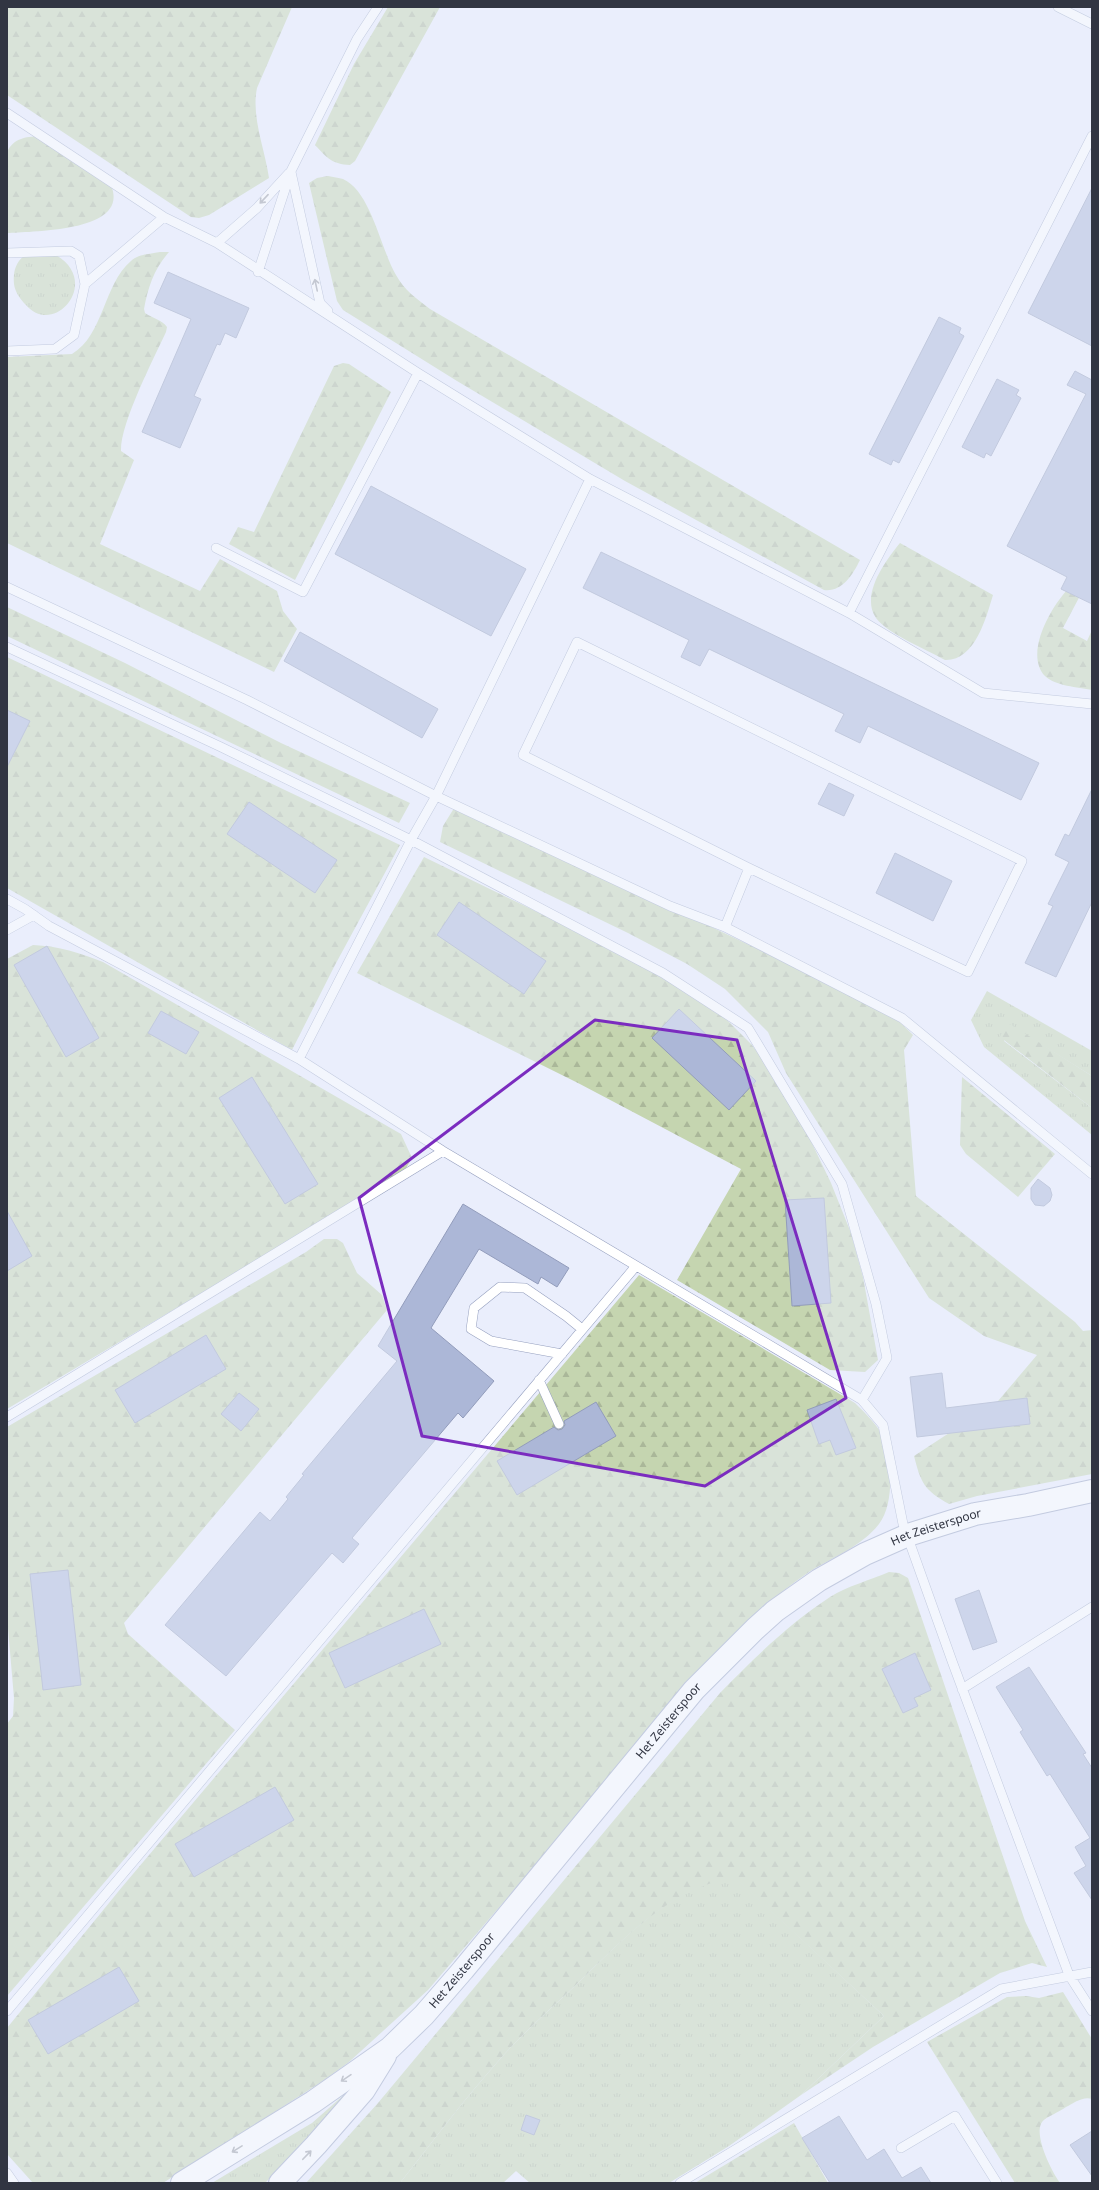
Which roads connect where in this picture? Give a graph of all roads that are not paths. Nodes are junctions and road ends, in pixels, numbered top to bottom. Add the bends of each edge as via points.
1 (378, 7) edge
2 (1058, 7) edge
3 (1092, 24) edge
4 (7, 113) edge
5 (1092, 136) edge
6 (291, 171) junction
7 (164, 217) junction
8 (217, 244) junction
9 (7, 253) edge
10 (258, 272) junction
11 (85, 284) junction
12 (334, 318) junction
13 (7, 351) edge
14 (418, 373) junction
15 (590, 480) junction
16 (216, 548) dead end
17 (7, 587) edge
18 (848, 613) junction
19 (7, 647) edge
20 (1092, 704) edge
21 (436, 796) junction
22 (411, 840) junction
23 (749, 868) junction
24 (7, 899) edge
25 (34, 915) junction
26 (725, 927) junction
27 (7, 930) edge
28 (299, 1059) junction
29 (443, 1151) junction
30 (1092, 1174) edge
31 (636, 1266) junction
32 (582, 1330) junction
33 (562, 1354) junction
34 (539, 1380) junction
35 (862, 1400) junction
36 (7, 1417) edge
37 (559, 1424) dead end
38 (1092, 1491) edge
39 (1092, 1499) edge
40 (1028, 1505) junction
41 (908, 1535) junction
42 (1092, 1607) edge
43 (962, 1689) junction
44 (1092, 1972) edge
45 (1069, 1975) junction
46 (7, 2011) edge
47 (1092, 2012) edge
48 (390, 2048) junction
49 (901, 2148) dead end
50 (7, 2173) edge
51 (14, 2183) edge
52 (182, 2183) edge
53 (280, 2183) edge
54 (680, 2183) edge
55 (997, 2183) edge

1 - 6 lane via 357,39
2 - 3 lane
4 - 7 lane
5 - 18 lane
6 -> 8 lane via 257,208
6 - 10 lane
12 -> 6 lane via 320,303
7 - 8 lane
7 - 11 lane
8 - 10 lane
9 - 11 lane via 71,251 79,256
10 - 12 lane
11 - 13 lane via 74,335 55,349
12 - 14 lane
14 - 15 lane
14 - 16 lane via 303,592
15 - 18 lane
15 - 21 lane
17 - 21 lane via 247,700
18 - 20 lane via 983,693
19 - 22 lane via 221,747
21 - 22 lane
21 - 26 lane via 670,906
22 - 28 lane
22 - 35 lane via 663,974 748,1028 842,1184 876,1304 888,1358
23 - 23 lane via 523,755 578,642 1022,861 968,972
23 - 26 lane
24 - 25 lane
25 - 27 lane
25 - 28 lane via 49,926
26 - 30 lane via 902,1018
28 - 29 lane
29 - 31 lane
29 - 36 lane
31 - 32 lane
31 - 35 lane
32 - 33 lane
32 - 33 lane via 525,1288 500,1287 474,1308 471,1330 491,1341
33 - 34 lane
34 - 37 lane
34 - 46 lane
35 - 41 lane via 883,1425 903,1524
38 - 40 street, Het Zeisterspoor
39 - 40 street, Het Zeisterspoor
40 - 41 street, Het Zeisterspoor via 975,1514
41 - 43 lane
41 - 48 street, Het Zeisterspoor via 865,1554 820,1580 775,1611 729,1654 694,1690 443,1992
42 - 43 lane
43 - 45 lane
44 - 45 lane
45 - 47 lane
45 - 54 lane via 1001,1989
48 -> 52 street, Het Zeisterspoor via 313,2102
53 -> 48 street, Het Zeisterspoor via 364,2090
49 - 55 lane via 955,2116
50 - 51 lane

